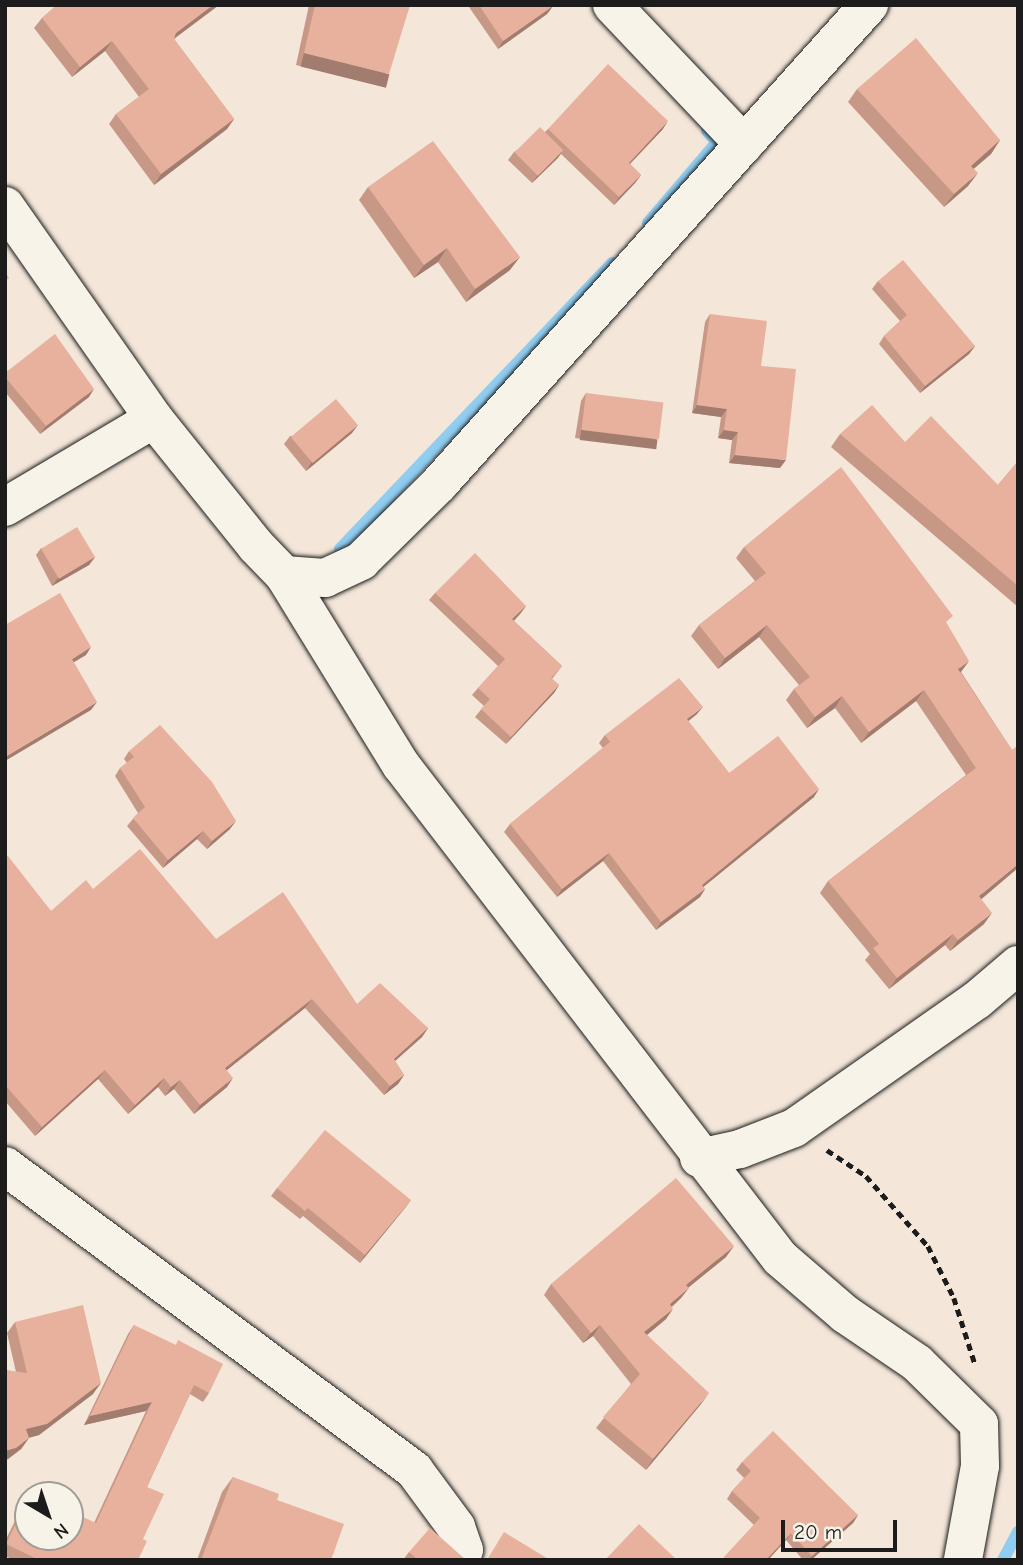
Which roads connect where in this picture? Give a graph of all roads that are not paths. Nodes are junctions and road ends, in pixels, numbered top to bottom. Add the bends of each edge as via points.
1 (612, 5) edge
2 (869, 5) edge
3 (744, 144) junction
4 (5, 206) edge
5 (154, 419) junction
6 (5, 507) edge
7 (284, 575) junction
8 (1018, 965) edge
9 (699, 1158) junction
10 (5, 1166) edge
11 (460, 1560) edge
12 (963, 1560) edge

1 - 3 street
2 - 3 street
3 - 7 street via 439,484 362,561 325,578
4 - 5 street
5 - 6 street
5 - 7 street
7 - 9 street via 401,765
8 - 9 street via 977,1000 794,1128 740,1149
9 - 12 street via 780,1258 845,1314 917,1363 979,1424 980,1466
10 - 11 street via 414,1470 457,1527 464,1550

